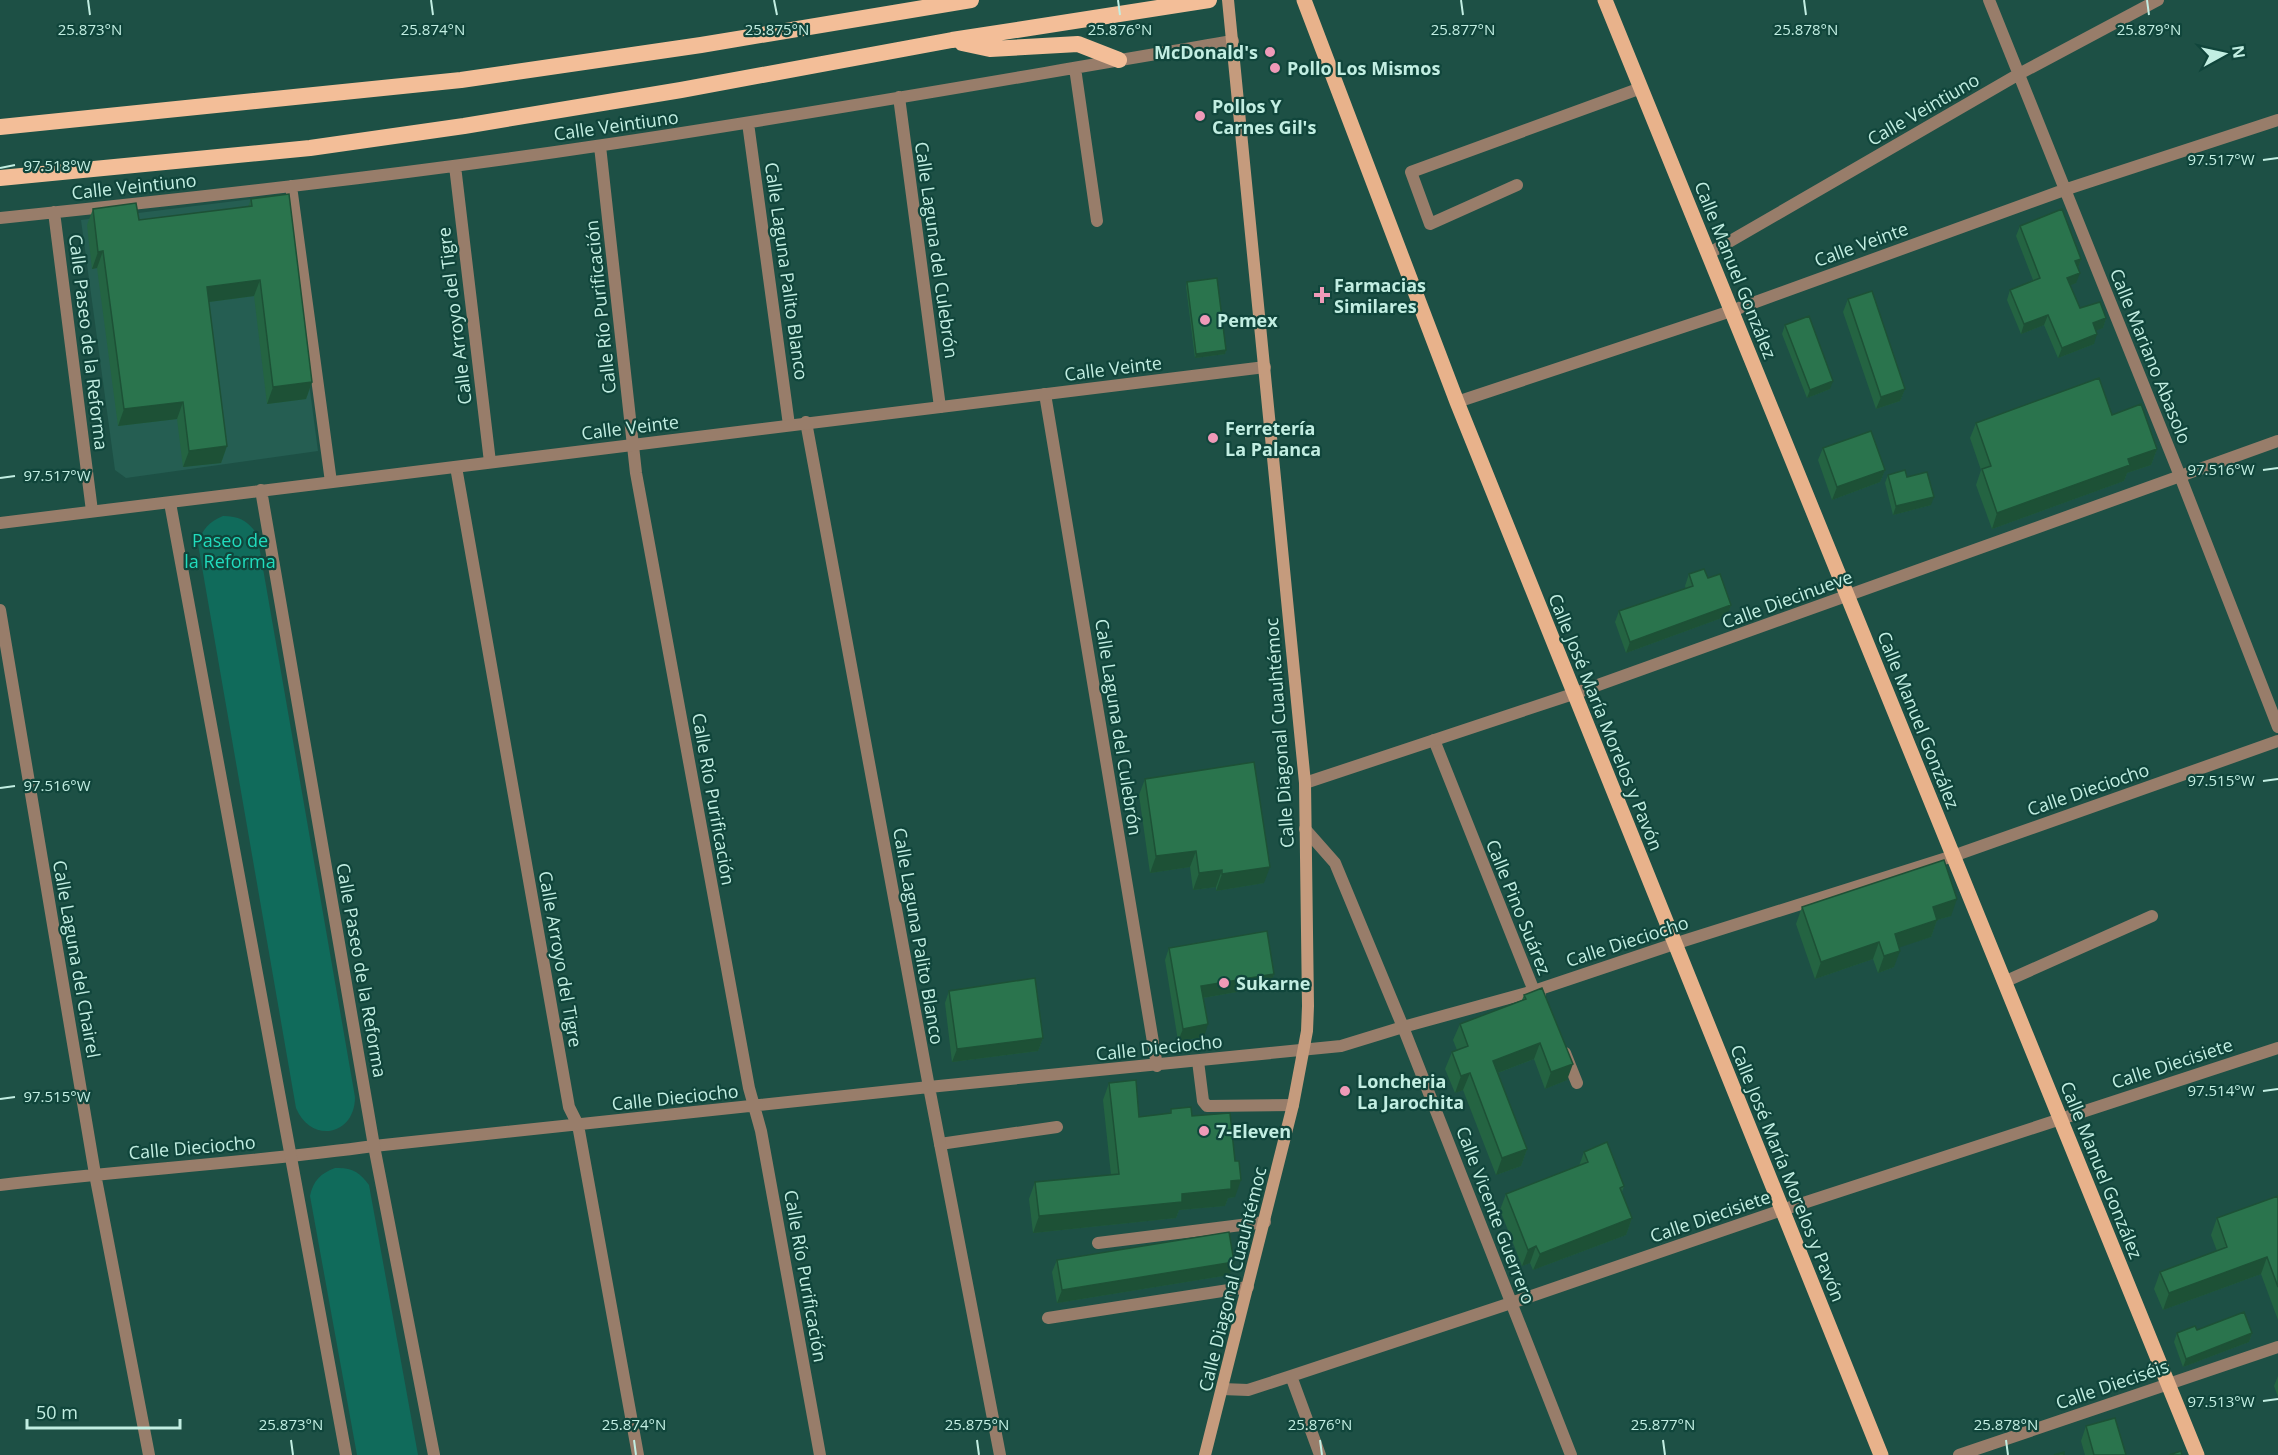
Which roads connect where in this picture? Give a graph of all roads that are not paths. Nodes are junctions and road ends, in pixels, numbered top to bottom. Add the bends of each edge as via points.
1 (971, 0) edge
2 (1209, 0) edge
3 (1228, 0) edge
4 (1304, 0) edge
5 (1605, 0) edge
6 (1989, 0) edge
7 (2158, 0) edge
8 (952, 40) junction
9 (1233, 41) junction
10 (1119, 60) junction
11 (1075, 68) junction
12 (2019, 74) junction
13 (1641, 88) junction
14 (899, 97) junction
15 (2278, 120) edge
16 (748, 123) junction
17 (0, 127) edge
18 (600, 146) junction
19 (455, 166) junction
20 (0, 178) edge
21 (1517, 185) dead end
22 (291, 186) junction
23 (2064, 190) junction
24 (54, 212) junction
25 (0, 218) edge
26 (1097, 221) dead end
27 (1708, 254) junction
28 (1731, 311) junction
29 (1265, 367) junction
30 (1045, 394) junction
31 (1457, 402) junction
32 (940, 407) junction
33 (806, 422) junction
34 (789, 425) junction
35 (2278, 441) edge
36 (634, 445) junction
37 (490, 462) junction
38 (456, 467) junction
39 (2180, 476) junction
40 (331, 482) junction
41 (261, 490) junction
42 (170, 503) junction
43 (92, 511) junction
44 (0, 523) edge
45 (1848, 597) junction
46 (0, 610) edge
47 (1573, 694) junction
48 (2278, 727) edge
49 (1434, 740) junction
50 (2278, 741) edge
51 (1305, 783) junction
52 (1305, 829) junction
53 (1953, 856) junction
54 (2152, 916) dead end
55 (1674, 944) junction
56 (2004, 982) junction
57 (1534, 991) junction
58 (1548, 1010) edge
59 (1403, 1027) junction
60 (1560, 1041) edge
61 (2278, 1048) edge
62 (1304, 1051) junction
63 (1198, 1061) junction
64 (1157, 1066) junction
65 (1577, 1083) dead end
66 (928, 1087) junction
67 (1293, 1105) junction
68 (755, 1107) junction
69 (2060, 1118) junction
70 (579, 1125) junction
71 (1057, 1126) dead end
72 (940, 1144) junction
73 (374, 1146) junction
74 (290, 1157) junction
75 (95, 1174) junction
76 (0, 1185) edge
77 (1782, 1210) junction
78 (1264, 1222) junction
79 (1098, 1243) dead end
80 (1248, 1287) junction
81 (1511, 1304) junction
82 (1047, 1318) dead end
83 (2278, 1347) edge
84 (1291, 1376) junction
85 (2168, 1383) junction
86 (1222, 1389) junction
87 (149, 1455) edge
88 (346, 1455) edge
89 (434, 1455) edge
90 (638, 1455) edge
91 (820, 1455) edge
92 (999, 1455) edge
93 (1205, 1455) edge
94 (1320, 1455) edge
95 (1571, 1455) edge
96 (1881, 1455) edge
97 (1959, 1455) edge
98 (2197, 1455) edge

1 - 17 highway via 461,80
2 - 8 highway
3 - 9 main road, Calle Diagonal Cuauhtémoc
4 - 31 main road, Calle José María Morelos y Pavón
5 - 13 main road, Calle Manuel González
6 - 12 street, Calle Mariano Abasolo
7 - 12 street, Calle Veintiuno
8 - 10 highway via 990,49 1078,44
8 - 20 highway via 670,92 310,148
9 - 10 street, Calle Veintiuno
9 - 29 main road, Calle Diagonal Cuauhtémoc
10 - 11 street, Calle Veintiuno
11 - 14 street, Calle Veintiuno
11 - 26 street
12 - 23 street, Calle Mariano Abasolo
12 - 27 street, Calle Veintiuno
13 - 21 street via 1411,172 1430,224
13 - 27 main road, Calle Manuel González
14 - 16 street, Calle Veintiuno
14 - 32 street, Calle Laguna del Culebrón
15 - 23 street, Calle Veinte
16 - 18 street, Calle Veintiuno
16 - 34 street, Calle Laguna Palito Blanco
18 - 19 street, Calle Veintiuno
18 - 36 street, Calle Río Purificación
19 - 22 street, Calle Veintiuno
19 - 37 street, Calle Arroyo del Tigre
22 - 24 street, Calle Veintiuno
22 - 40 street
23 - 28 street, Calle Veinte
23 - 39 street, Calle Mariano Abasolo
24 - 25 street, Calle Veintiuno
24 - 43 street, Calle Paseo de la Reforma
27 - 28 main road, Calle Manuel González
28 - 31 street, Calle Veinte
28 - 45 main road, Calle Manuel González
29 - 30 street, Calle Veinte
29 - 51 main road, Calle Diagonal Cuauhtémoc
30 - 32 street, Calle Veinte
30 - 64 street, Calle Laguna del Culebrón
31 - 47 main road, Calle José María Morelos y Pavón
32 - 33 street, Calle Veinte
33 - 34 street, Calle Veinte
33 - 66 street, Calle Laguna Palito Blanco
34 - 36 street, Calle Veinte
35 - 39 street, Calle Diecinueve
36 - 37 street, Calle Veinte
36 - 68 street, Calle Río Purificación via 636,473
37 - 38 street, Calle Veinte
38 - 40 street, Calle Veinte
38 - 70 street, Calle Arroyo del Tigre via 569,1107
39 - 45 street, Calle Diecinueve
39 - 48 street, Calle Mariano Abasolo
40 - 41 street, Calle Veinte
41 - 42 street, Calle Veinte
41 - 73 street, Calle Paseo de la Reforma
42 - 43 street, Calle Veinte
42 - 74 street
43 - 44 street, Calle Veinte
45 - 47 street, Calle Diecinueve
45 - 53 main road, Calle Manuel González
46 - 75 street, Calle Laguna del Chairel
47 - 49 street, Calle Diecinueve
47 - 55 main road, Calle José María Morelos y Pavón
49 - 51 street, Calle Diecinueve
49 - 57 street, Calle Pino Suárez
50 - 53 street, Calle Dieciocho
51 - 52 main road, Calle Diagonal Cuauhtémoc
52 - 59 street, Calle Vicente Guerrero via 1335,863
52 - 62 main road, Calle Diagonal Cuauhtémoc via 1308,970
53 - 55 street, Calle Dieciocho
53 - 56 main road, Calle Manuel González
54 - 56 street
55 - 57 street, Calle Dieciocho
55 - 77 main road, Calle José María Morelos y Pavón
56 - 69 main road, Calle Manuel González
57 - 58 street, Calle Pino Suárez
57 - 59 street, Calle Dieciocho
59 - 62 street, Calle Dieciocho via 1341,1046
59 - 81 street, Calle Vicente Guerrero
60 - 65 street
61 - 69 street, Calle Diecisiete
62 - 63 street, Calle Dieciocho
62 - 67 main road, Calle Diagonal Cuauhtémoc
63 - 64 street, Calle Dieciocho
63 - 67 street via 1203,1101 1208,1106
64 - 66 street, Calle Dieciocho
66 - 68 street, Calle Dieciocho
66 - 72 street, Calle Laguna Palito Blanco
67 - 78 main road, Calle Diagonal Cuauhtémoc
68 - 70 street, Calle Dieciocho
68 - 91 street, Calle Río Purificación
69 - 77 street, Calle Diecisiete
69 - 85 main road, Calle Manuel González
70 - 73 street, Calle Dieciocho
70 - 90 street, Calle Arroyo del Tigre
71 - 72 street
72 - 92 street, Calle Laguna Palito Blanco
73 - 74 street, Calle Dieciocho
73 - 89 street, Calle Paseo de la Reforma
74 - 75 street, Calle Dieciocho
74 - 88 street
75 - 76 street, Calle Dieciocho
75 - 87 street, Calle Laguna del Chairel
77 - 81 street, Calle Diecisiete
77 - 96 main road, Calle José María Morelos y Pavón
78 - 79 street
78 - 80 main road, Calle Diagonal Cuauhtémoc
80 - 82 street
80 - 86 main road, Calle Diagonal Cuauhtémoc
81 - 84 street, Calle Diecisiete
81 - 95 street, Calle Vicente Guerrero
83 - 85 street, Calle Dieciséis
84 - 86 street, Calle Diecisiete via 1248,1390
84 - 94 street
85 - 97 street, Calle Dieciséis
85 - 98 main road, Calle Manuel González
86 - 93 main road, Calle Diagonal Cuauhtémoc

